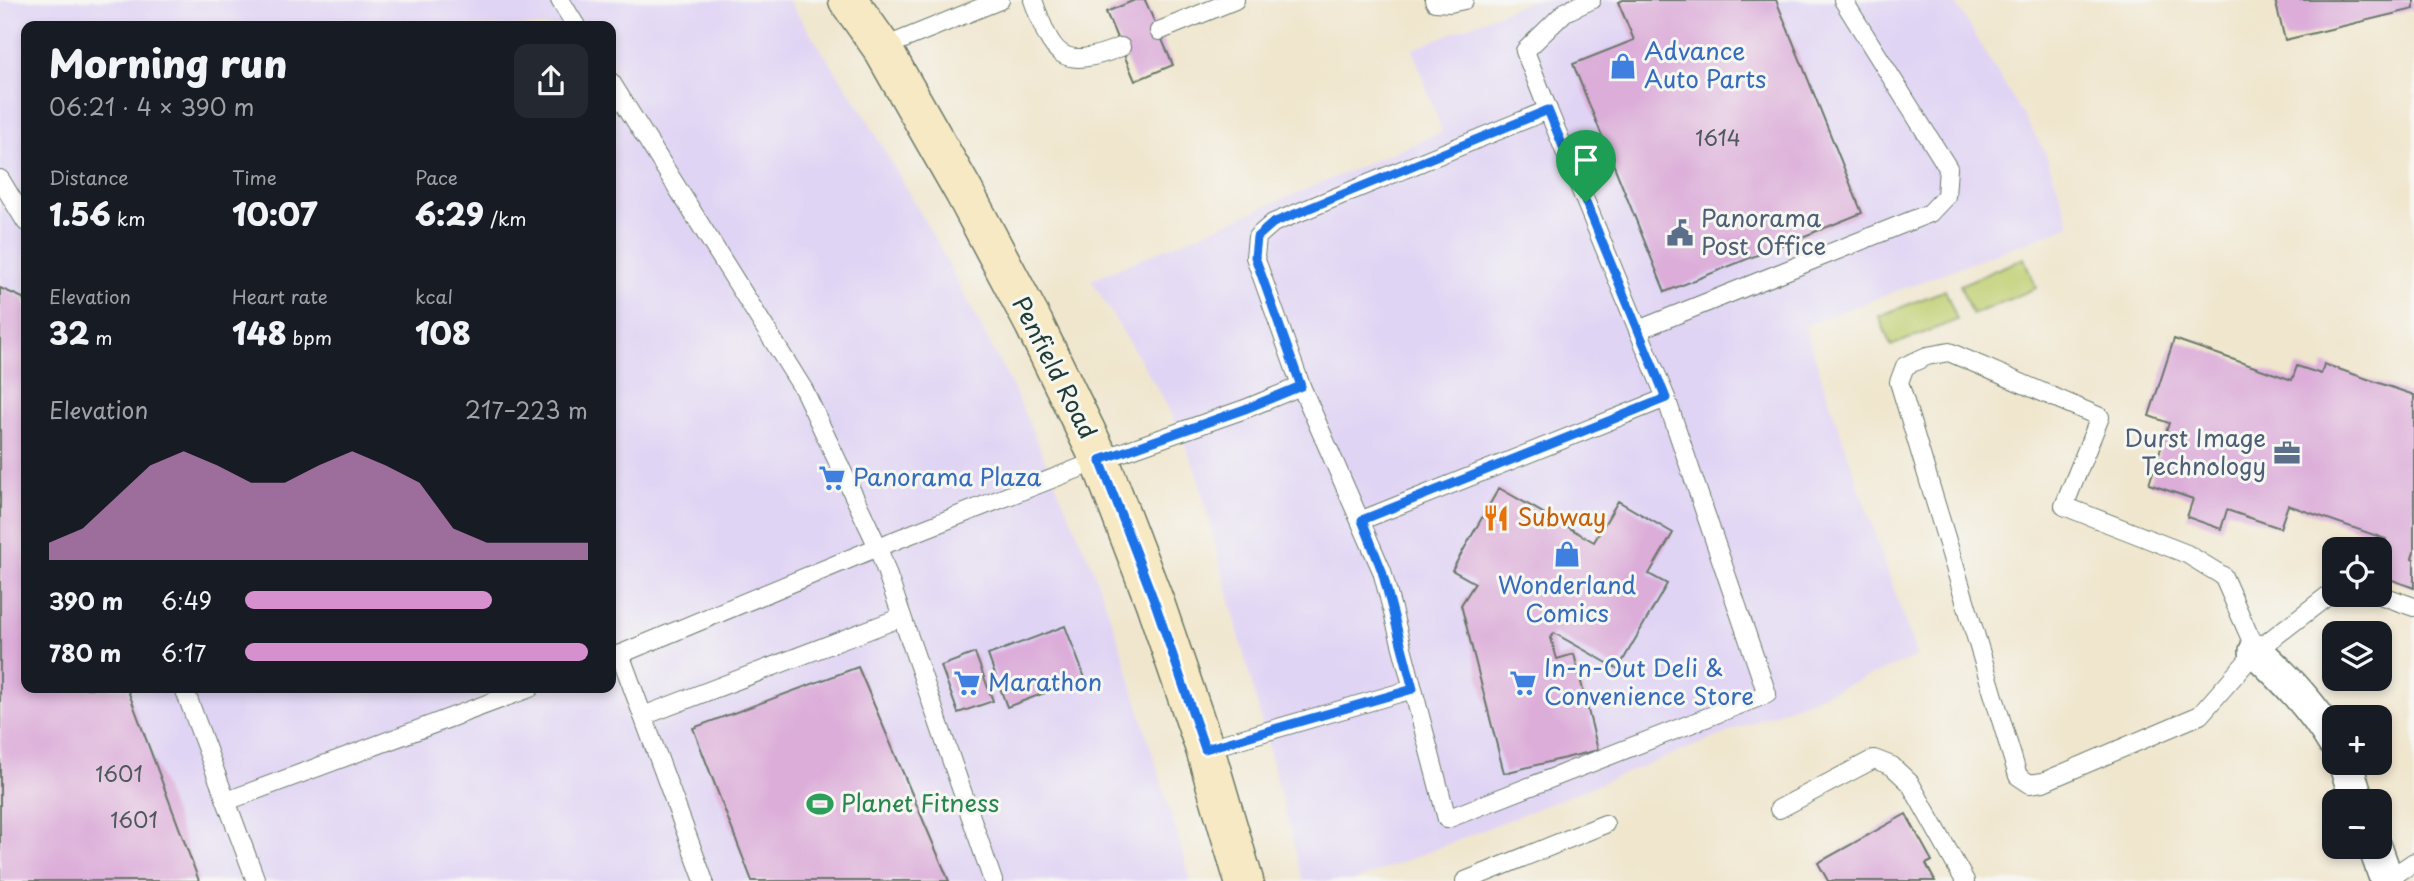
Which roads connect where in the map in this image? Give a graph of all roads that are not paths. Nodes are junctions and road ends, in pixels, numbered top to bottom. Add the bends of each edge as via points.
1 (560, 0) edge
2 (848, 0) edge
3 (1000, 0) edge
4 (1033, 0) edge
5 (1235, 0) edge
6 (1434, 0) edge
7 (1464, 0) edge
8 (1591, 0) edge
9 (1843, 0) edge
10 (573, 21) edge
11 (1159, 32) dead end
12 (1121, 47) dead end
13 (882, 48) junction
14 (616, 90) edge
15 (1548, 110) junction
16 (0, 180) edge
17 (21, 214) edge
18 (1639, 330) junction
19 (1301, 386) junction
20 (1666, 398) junction
21 (1100, 460) junction
22 (1362, 520) junction
23 (878, 547) junction
24 (2392, 599) edge
25 (2322, 600) edge
26 (2414, 607) edge
27 (902, 617) junction
28 (2256, 651) junction
29 (616, 656) edge
30 (616, 658) edge
31 (1413, 689) junction
32 (186, 693) edge
33 (517, 693) edge
34 (643, 716) junction
35 (2322, 722) edge
36 (1205, 749) junction
37 (227, 801) junction
38 (1779, 809) dead end
39 (1605, 824) dead end
40 (2379, 859) edge
41 (2414, 862) edge
42 (256, 881) edge
43 (705, 881) edge
44 (993, 881) edge
45 (1244, 881) edge
46 (1465, 881) edge
47 (1965, 881) edge
48 (2387, 881) edge

1 - 10 lane
2 - 13 main road, Penfield Road
3 - 13 lane
4 - 12 lane via 1055,50 1075,58
5 - 11 lane
6 - 7 lane
8 - 15 lane via 1565,12 1525,51
9 - 18 lane via 1948,167 1946,196 1930,213
13 - 21 main road, Penfield Road via 1034,324
14 - 23 lane via 804,390
15 - 18 lane
15 - 19 lane via 1273,223 1257,237 1255,257
16 - 17 lane
18 - 20 lane
19 - 21 lane
19 - 22 lane
20 - 22 lane
20 - 31 lane via 1767,694 1447,819
21 - 23 lane
21 - 36 main road, Penfield Road
22 - 31 lane via 1382,571
23 - 27 lane
23 - 29 lane
24 - 26 lane
25 - 28 lane
27 - 34 lane
27 - 44 lane
28 - 28 lane via 2200,715 2043,782 2030,784 2018,776 1899,382 1905,366 1949,352 2100,417 2064,506 2187,554 2223,576
28 - 35 street
30 - 34 lane
31 - 36 lane
32 - 37 lane
33 - 37 lane
34 - 43 lane
36 - 45 main road, Penfield Road
37 - 42 lane
38 - 47 lane via 1874,759 1892,766 1910,783
39 - 46 lane
40 - 48 street
41 - 48 lane

